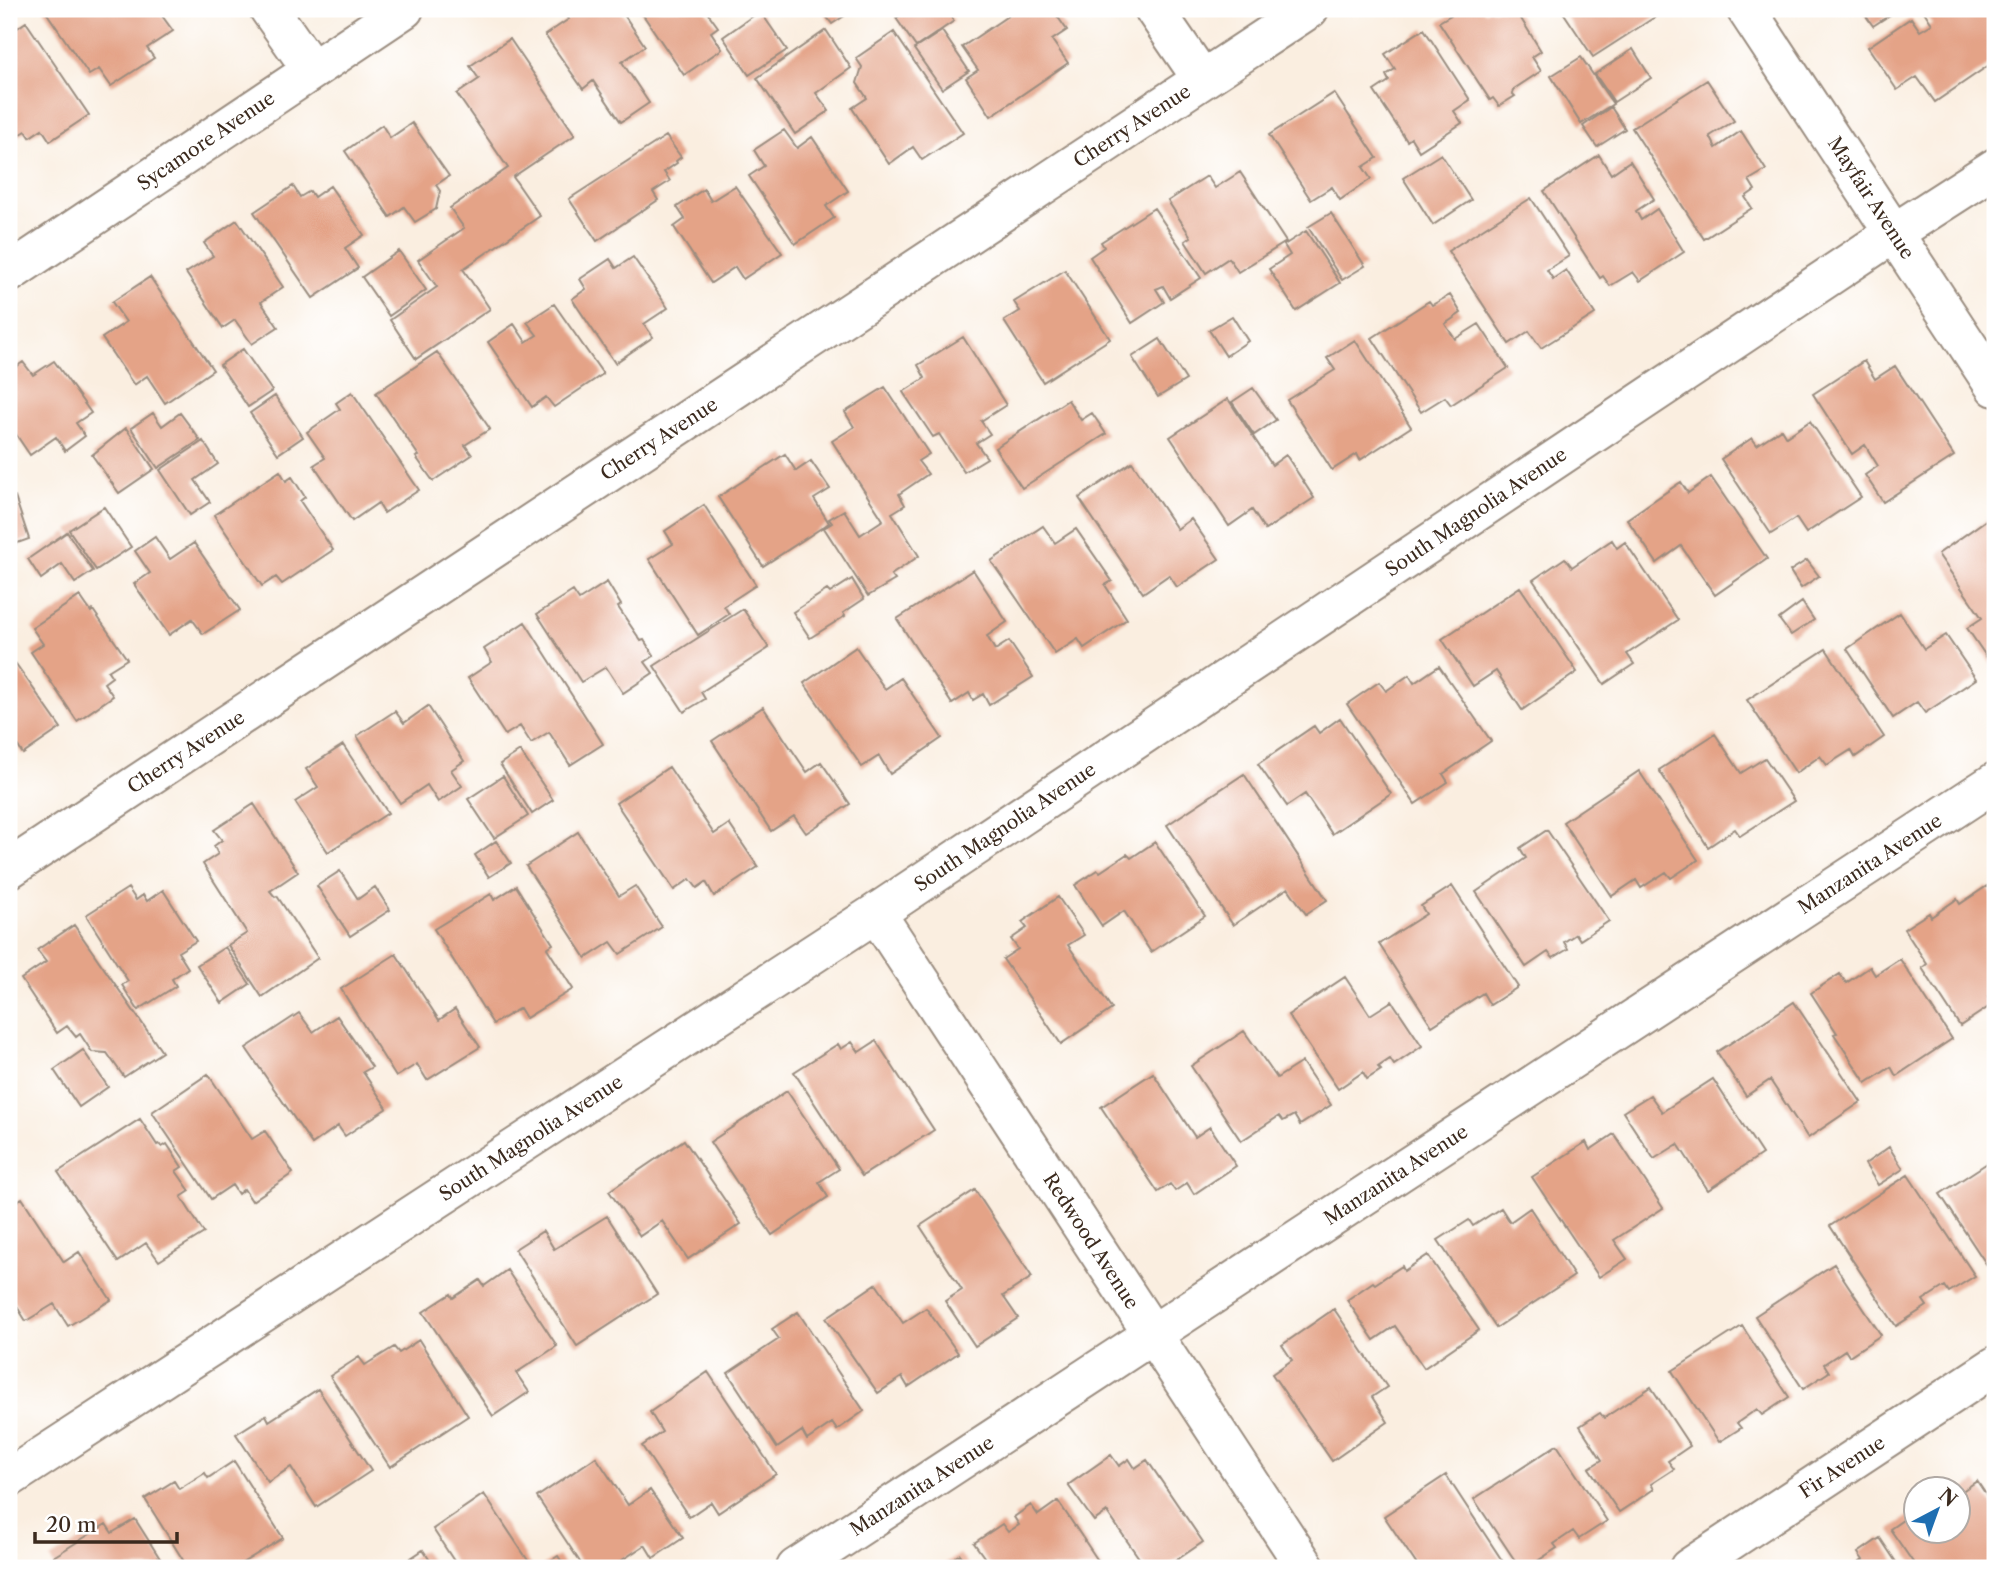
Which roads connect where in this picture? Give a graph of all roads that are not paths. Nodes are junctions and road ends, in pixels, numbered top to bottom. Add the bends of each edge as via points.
1 (269, 9) edge
2 (404, 9) edge
3 (1154, 9) edge
4 (1309, 9) edge
5 (1746, 9) edge
6 (312, 70) junction
7 (1202, 79) junction
8 (1995, 168) edge
9 (1894, 233) junction
10 (9, 273) edge
11 (1995, 387) edge
12 (1995, 782) edge
13 (9, 869) edge
14 (876, 914) junction
15 (1153, 1334) junction
16 (1995, 1366) edge
17 (9, 1478) edge
18 (796, 1568) edge
19 (1306, 1568) edge
20 (1689, 1568) edge

1 - 6 street
2 - 6 street, Sycamore Avenue
3 - 7 street
4 - 7 street, Cherry Avenue
5 - 9 street, Mayfair Avenue
6 - 10 street, Sycamore Avenue
7 - 13 street, Cherry Avenue
8 - 9 street, South Magnolia Avenue
9 - 11 street, Mayfair Avenue
9 - 14 street, South Magnolia Avenue
12 - 15 street, Manzanita Avenue
14 - 15 street, Redwood Avenue
14 - 17 street, South Magnolia Avenue
15 - 18 street, Manzanita Avenue
15 - 19 street, Redwood Avenue
16 - 20 street, Fir Avenue

